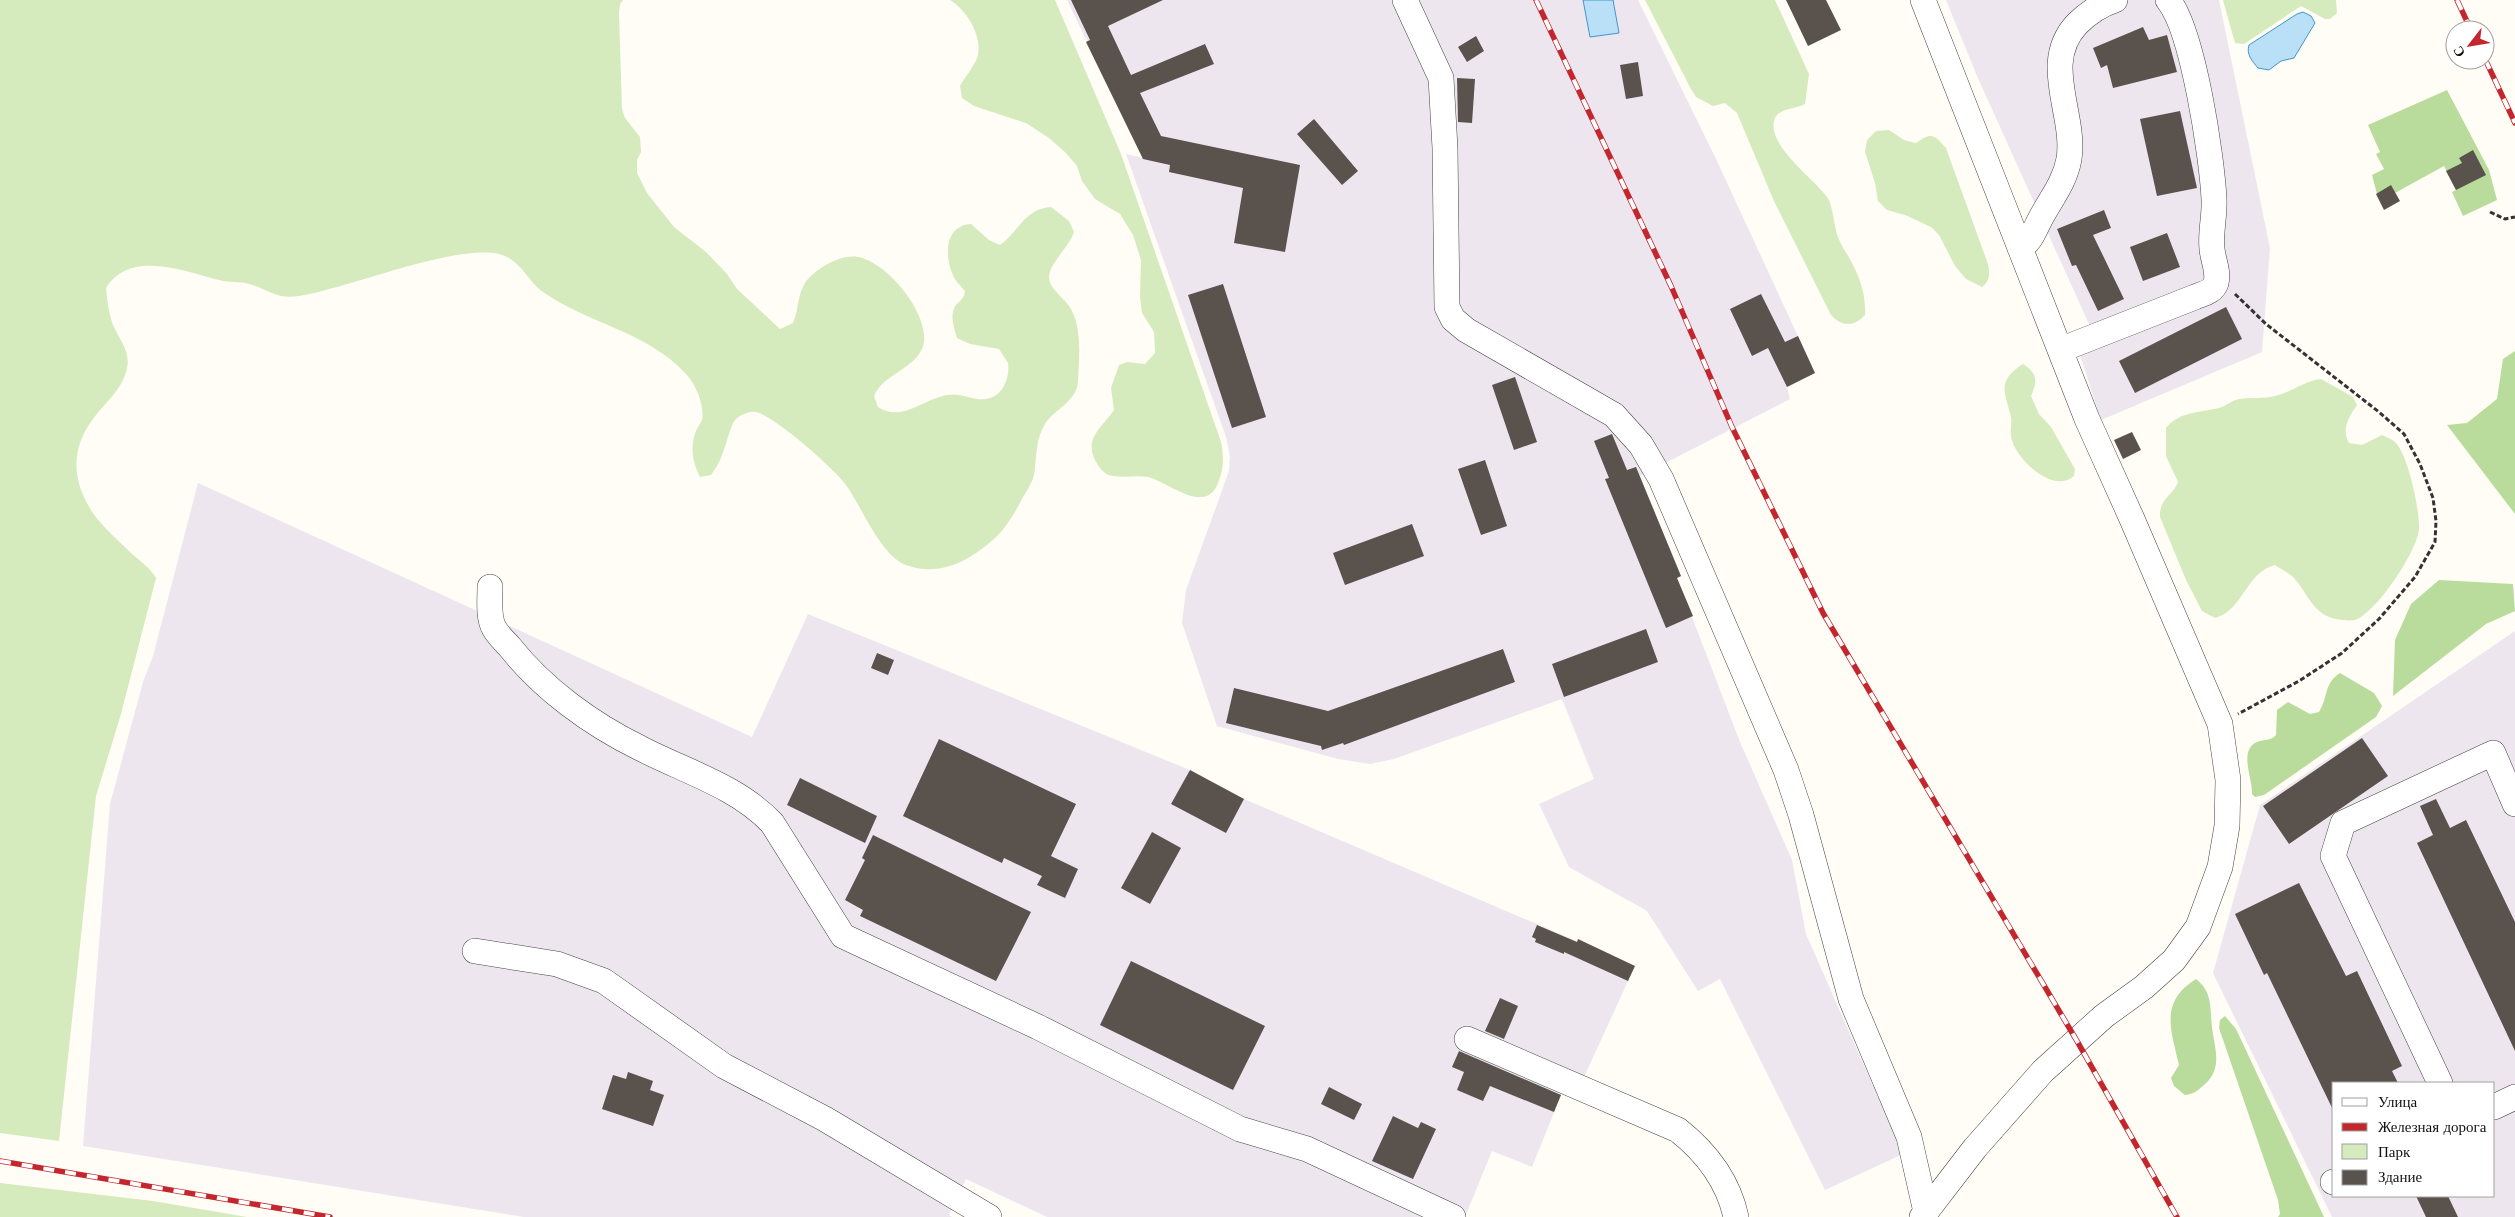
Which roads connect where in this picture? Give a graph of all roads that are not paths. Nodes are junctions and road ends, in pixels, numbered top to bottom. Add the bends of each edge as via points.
1 (1405, 0) edge
2 (1922, 0) edge
3 (2115, 0) edge
4 (2168, 0) edge
5 (2020, 248) junction
6 (2060, 350) junction
7 (490, 587) dead end
8 (2515, 804) edge
9 (475, 951) dead end
10 (1467, 1039) dead end
11 (2440, 1082) edge
12 (2515, 1098) edge
13 (2495, 1107) edge
14 (1924, 1215) edge
15 (989, 1217) edge
16 (1453, 1217) edge
17 (1736, 1217) edge

1 - 14 street via 1441,78 1445,148 1445,269 1447,307 1452,319 1614,415 1641,445 1661,479 1786,770 1851,1000 1909,1137
2 - 5 street
3 - 5 street via 2086,16 2068,34 2060,58 2060,84 2068,125 2069,159 2060,189 2042,214 2028,243
4 - 6 street via 2181,21 2192,61 2211,165 2214,201 2212,248 2216,281 2210,291
5 - 6 street
6 - 14 street via 2220,724 2228,780 2227,826 2220,866 2198,927 2174,960 2104,1016 2044,1071 1975,1148
7 - 16 street via 494,628 524,666 573,708 638,748 734,793 758,808 772,823 843,936 1038,1027 1240,1129 1307,1149
8 - 11 street via 2493,753 2343,823 2333,856
9 - 15 street via 557,964 604,981 724,1066 825,1120
10 - 17 street via 1678,1130 1695,1143 1716,1168 1732,1198
12 - 13 street

